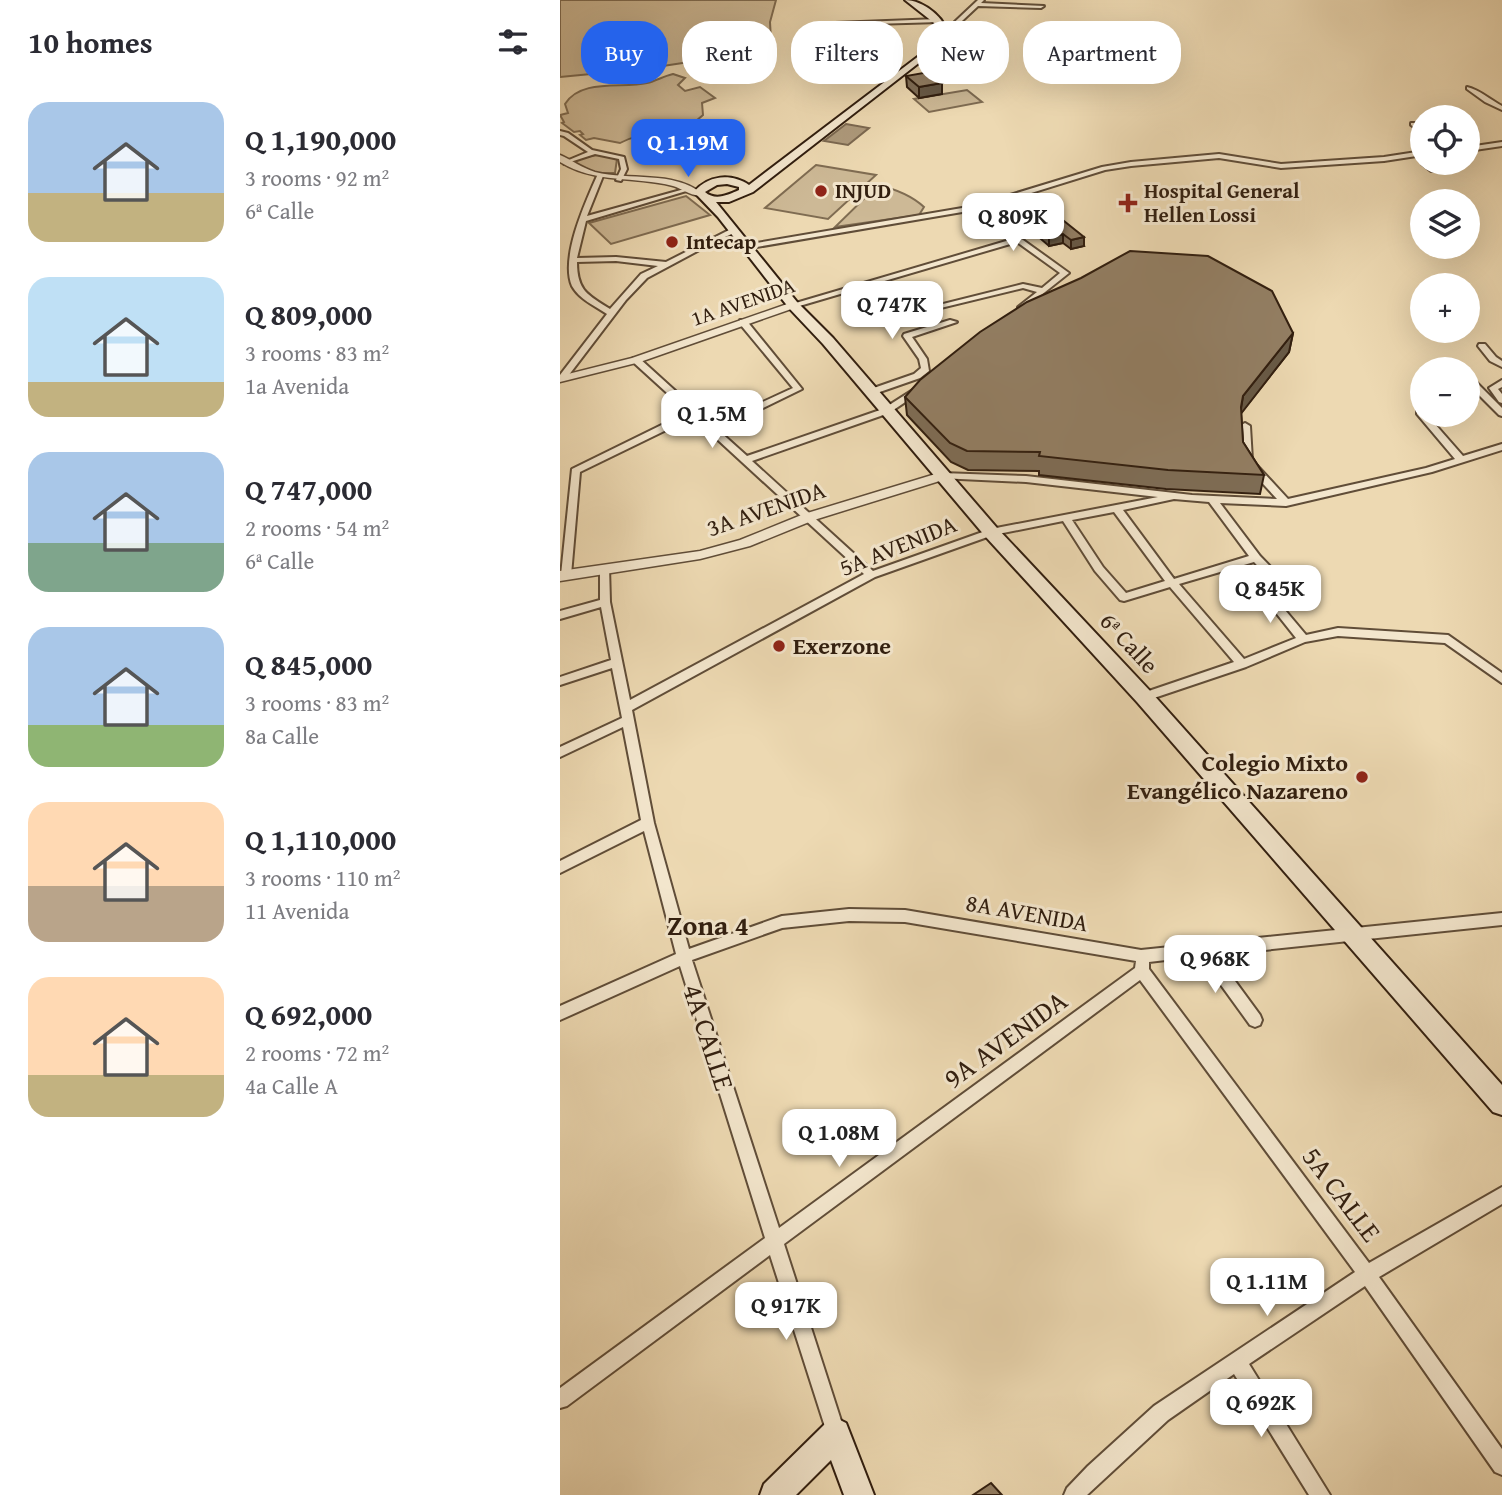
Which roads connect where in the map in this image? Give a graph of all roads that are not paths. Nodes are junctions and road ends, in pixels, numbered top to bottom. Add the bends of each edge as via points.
1 (909, 0) edge
2 (979, 2) edge
3 (1041, 6) dead end
4 (938, 21) edge
5 (959, 21) edge
6 (917, 65) edge
7 (1469, 89) dead end
8 (1502, 108) edge
9 (560, 133) edge
10 (1502, 144) edge
11 (1480, 147) edge
12 (595, 152) junction
13 (1410, 155) edge
14 (563, 160) edge
15 (782, 162) junction
16 (600, 176) junction
17 (620, 178) junction
18 (719, 181) junction
19 (697, 194) junction
20 (740, 195) junction
21 (975, 208) junction
22 (722, 215) junction
23 (581, 220) junction
24 (733, 230) junction
25 (717, 238) junction
26 (1019, 239) junction
27 (743, 245) junction
28 (574, 260) junction
29 (665, 265) junction
30 (1043, 291) junction
31 (793, 304) junction
32 (611, 313) junction
33 (1011, 317) edge
34 (883, 320) dead end
35 (953, 322) dead end
36 (743, 323) junction
37 (1482, 346) dead end
38 (636, 360) junction
39 (1502, 364) edge
40 (561, 379) edge
41 (1502, 383) edge
42 (927, 386) edge
43 (1480, 391) edge
44 (872, 392) junction
45 (1502, 400) edge
46 (886, 411) junction
47 (694, 413) junction
48 (1502, 413) edge
49 (1245, 426) edge
50 (1433, 427) edge
51 (712, 429) junction
52 (1502, 447) edge
53 (745, 460) junction
54 (1462, 461) junction
55 (942, 476) junction
56 (1170, 498) junction
57 (1192, 498) junction
58 (1212, 499) junction
59 (1286, 503) junction
60 (1118, 510) junction
61 (809, 517) junction
62 (1066, 518) junction
63 (990, 532) junction
64 (1256, 558) junction
65 (605, 569) junction
66 (563, 575) edge
67 (871, 575) junction
68 (1171, 582) junction
69 (605, 603) junction
70 (560, 615) edge
71 (1303, 639) junction
72 (615, 663) junction
73 (1241, 664) junction
74 (1502, 679) edge
75 (560, 681) edge
76 (1144, 697) junction
77 (626, 714) junction
78 (560, 752) edge
79 (648, 823) junction
80 (560, 867) edge
81 (1502, 919) edge
82 (1351, 933) junction
83 (1203, 949) junction
84 (684, 957) junction
85 (1142, 964) junction
86 (560, 1013) edge
87 (1255, 1020) dead end
88 (1502, 1103) edge
89 (1502, 1195) edge
90 (773, 1240) junction
91 (1367, 1274) junction
92 (1237, 1362) junction
93 (560, 1399) edge
94 (836, 1433) junction
95 (1502, 1465) edge
96 (775, 1495) edge
97 (859, 1495) edge
98 (1074, 1495) edge
99 (1320, 1495) edge

1 - 4 main road
2 - 3 street
2 - 5 street
6 - 15 main road
7 - 8 street
9 - 12 street
10 - 11 street
12 - 14 street
12 - 17 street via 622,158
13 - 21 street via 1281,166 1219,156 1135,163 1104,168
14 - 16 street via 580,172
15 - 18 main road
15 - 20 main road
16 - 17 street
16 - 23 street
17 - 18 street
17 - 19 street via 672,184
18 - 19 main road
18 - 20 main road via 745,186
19 - 20 main road via 719,201
19 - 22 main road, 6ª Calle
19 - 23 street
20 - 22 main road
21 - 26 street
21 - 27 street
22 - 24 main road, 6ª Calle
23 - 28 street
24 - 25 street
24 - 27 main road, 6ª Calle
25 - 27 street
25 - 29 street
26 - 30 street via 1065,273
26 - 31 street, 1A AVENIDA
27 - 31 main road, 6ª Calle
28 - 29 street
28 - 32 street via 574,284
29 - 32 street via 644,276
30 - 33 street
30 - 34 street via 1023,285
31 - 36 street, 1A AVENIDA
31 - 44 main road, 6ª Calle
32 - 40 street
35 - 44 street via 907,337 926,369
36 - 38 street, 1A AVENIDA
36 - 51 street via 798,388
37 - 39 street
38 - 40 street, 1A AVENIDA
38 - 47 street
41 - 45 street via 1493,388
42 - 46 street
43 - 48 street
44 - 46 main road, 6ª Calle
46 - 53 street
46 - 55 main road, 6ª Calle
47 - 51 street
47 - 66 street via 574,473
49 - 59 street via 1247,461
50 - 54 street
51 - 53 street
52 - 54 street
53 - 61 street
54 - 59 street
55 - 56 street
55 - 57 street via 1026,479
55 - 61 street, 3A AVENIDA
55 - 63 main road, 6ª Calle
56 - 57 street
56 - 60 street, 5A AVENIDA
57 - 58 street
58 - 59 street
58 - 64 street
60 - 62 street, 5A AVENIDA
60 - 68 street
61 - 65 street, 3A AVENIDA via 700,555
61 - 67 street
62 - 63 street, 5A AVENIDA
62 - 68 street via 1121,596
63 - 67 street, 5A AVENIDA
63 - 76 main road, 6ª Calle
64 - 68 street
64 - 71 street via 1294,598 1279,606 1280,612
65 - 66 street, 3A AVENIDA
65 - 69 street, 4A CALLE
67 - 77 street, 5A AVENIDA
68 - 73 street
69 - 70 street
69 - 72 street, 4A CALLE
71 - 73 street
71 - 74 street via 1338,632 1448,639
72 - 75 street
72 - 77 street, 4A CALLE
73 - 76 street
76 - 82 main road, 6ª Calle
77 - 78 street
77 - 79 street, 4A CALLE
79 - 80 street
79 - 84 street, 4A CALLE
81 - 82 street, 8A AVENIDA
82 - 83 street, 8A AVENIDA
82 - 88 main road, 6ª Calle
83 - 85 street, 8A AVENIDA
83 - 87 street
84 - 85 street, 8A AVENIDA via 782,922 849,915 905,916
84 - 86 street, 8A AVENIDA
84 - 90 street, 4A CALLE
85 - 90 street, 9A AVENIDA
85 - 91 street, 5A CALLE
89 - 91 street
90 - 93 street, 9A AVENIDA
90 - 94 street, 4A CALLE
91 - 92 street
91 - 95 street, 5A CALLE
92 - 98 street via 1161,1413
92 - 99 street
94 - 96 main road
94 - 97 main road, 4A CALLE

